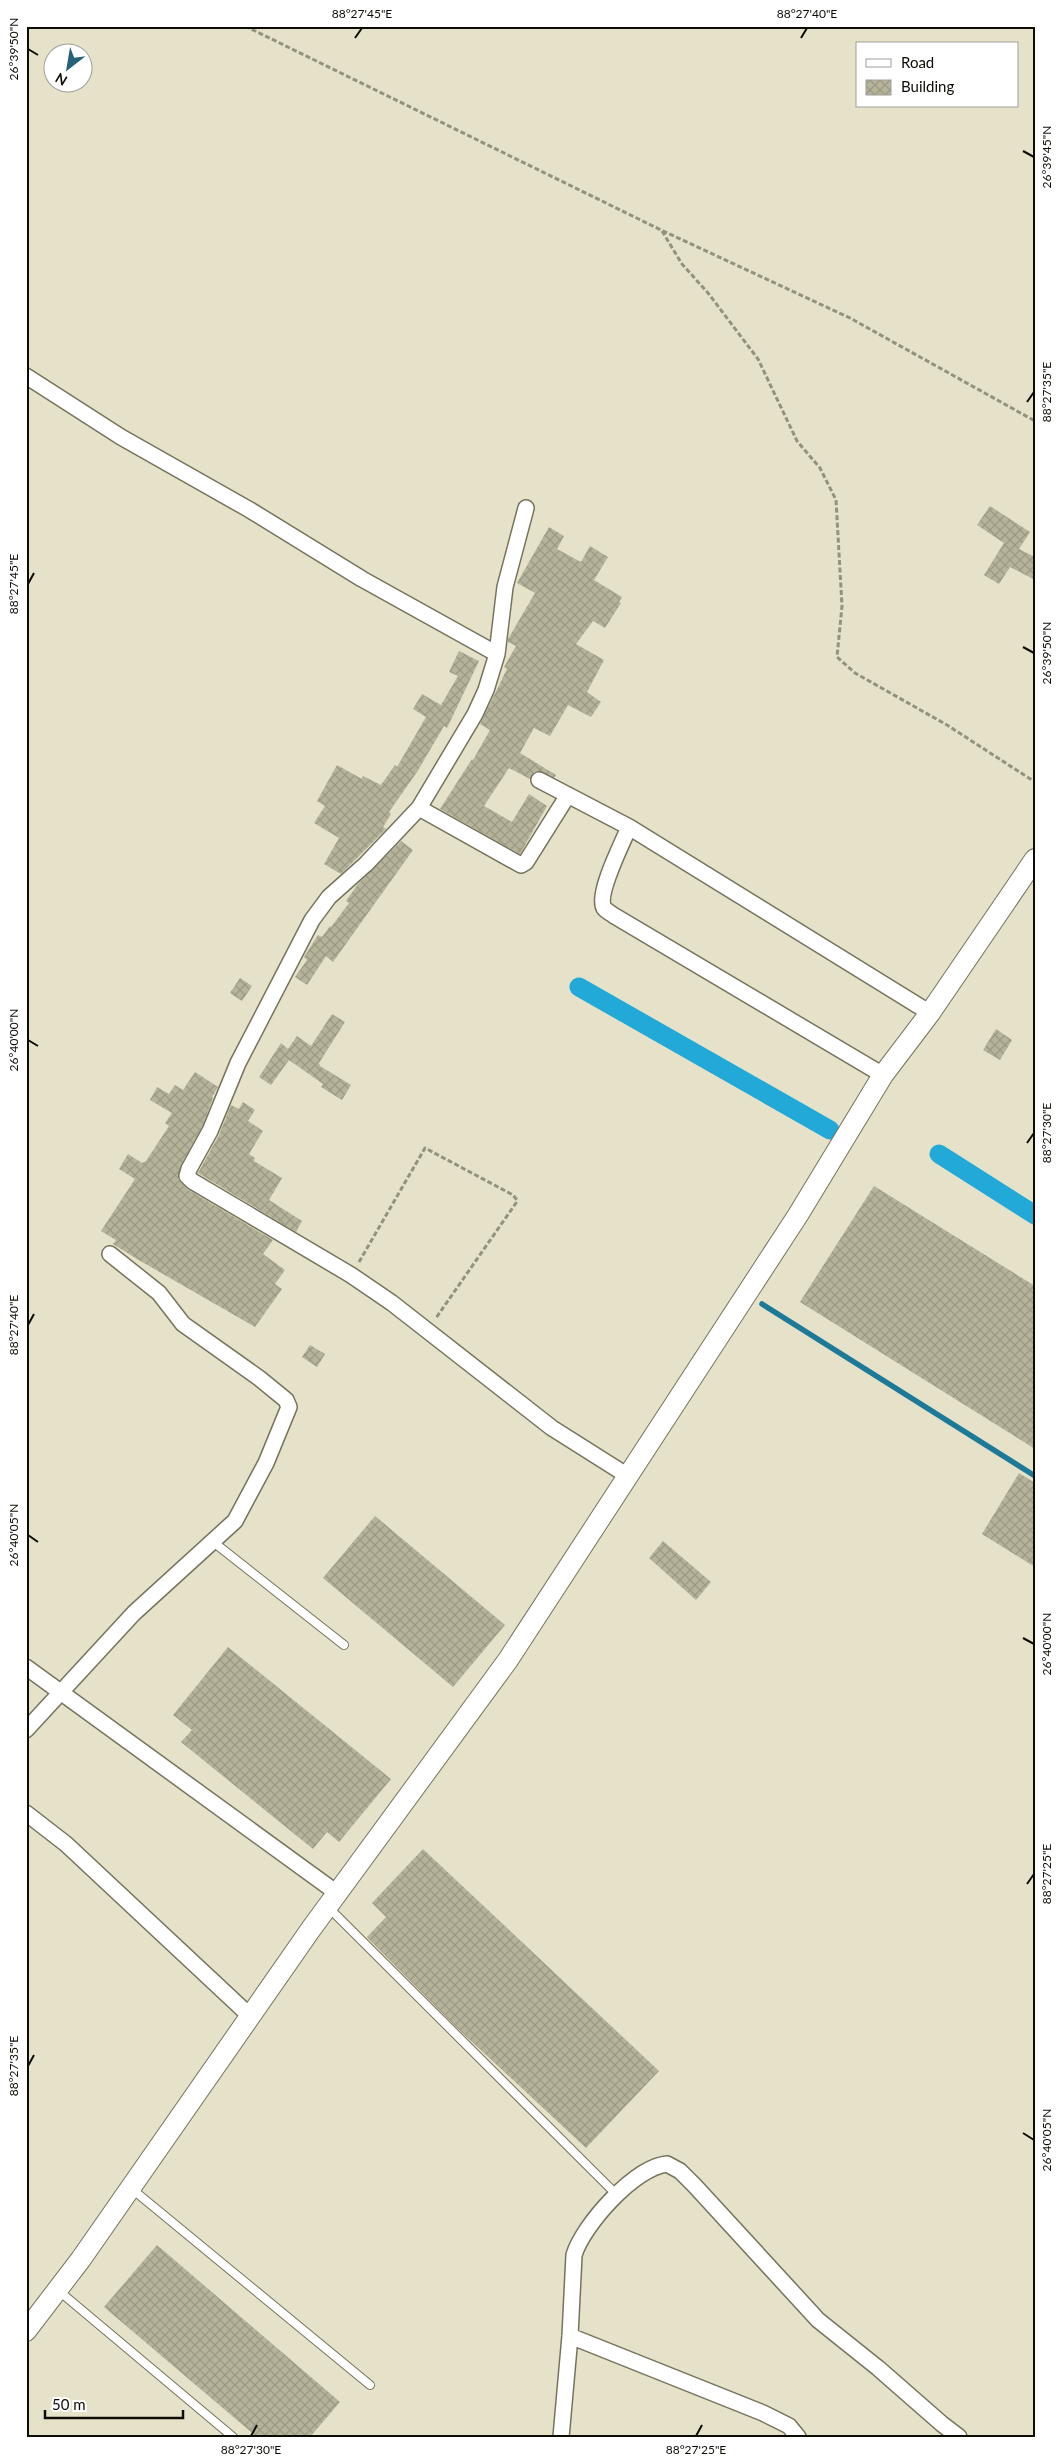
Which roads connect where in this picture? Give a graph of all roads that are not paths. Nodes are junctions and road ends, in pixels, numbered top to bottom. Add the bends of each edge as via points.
1 (26, 376) edge
2 (526, 508) dead end
3 (497, 654) junction
4 (540, 780) dead end
5 (568, 795) junction
6 (419, 808) junction
7 (629, 827) junction
8 (1035, 859) edge
9 (930, 1013) junction
10 (883, 1075) junction
11 (110, 1254) dead end
12 (628, 1476) junction
13 (212, 1541) junction
14 (344, 1645) dead end
15 (26, 1666) edge
16 (62, 1693) junction
17 (26, 1730) edge
18 (26, 1813) edge
19 (332, 1900) junction
20 (250, 2016) junction
21 (130, 2187) junction
22 (617, 2195) junction
23 (57, 2290) junction
24 (26, 2331) edge
25 (570, 2336) junction
26 (370, 2385) dead end
27 (233, 2437) edge
28 (561, 2437) edge
29 (798, 2437) edge
30 (959, 2437) edge

1 - 3 street via 121,437 250,510 362,579
2 - 3 street via 505,587
3 - 6 street via 475,714
4 - 5 street
5 - 6 street via 521,865
5 - 7 street
6 - 12 street via 366,864 329,897 312,920 238,1063 187,1176 351,1275 392,1303 552,1428
7 - 9 street
7 - 10 street via 606,883 602,897 604,908
8 - 9 street
9 - 10 street
10 - 12 street via 798,1215
11 - 13 street via 159,1293 183,1324 259,1378 286,1400 289,1407 245,1506 235,1521
12 - 19 street via 508,1660
13 - 14 lane
13 - 16 street via 134,1613
15 - 16 street
16 - 17 street
16 - 19 street
18 - 20 street via 66,1844
19 - 20 street
19 - 22 lane
20 - 21 street
21 - 23 street
21 - 26 lane
22 - 25 street via 576,2246
22 - 30 street via 658,2164 667,2164 680,2171 818,2320
23 - 24 street
23 - 27 lane
25 - 28 street
25 - 29 street via 781,2421

